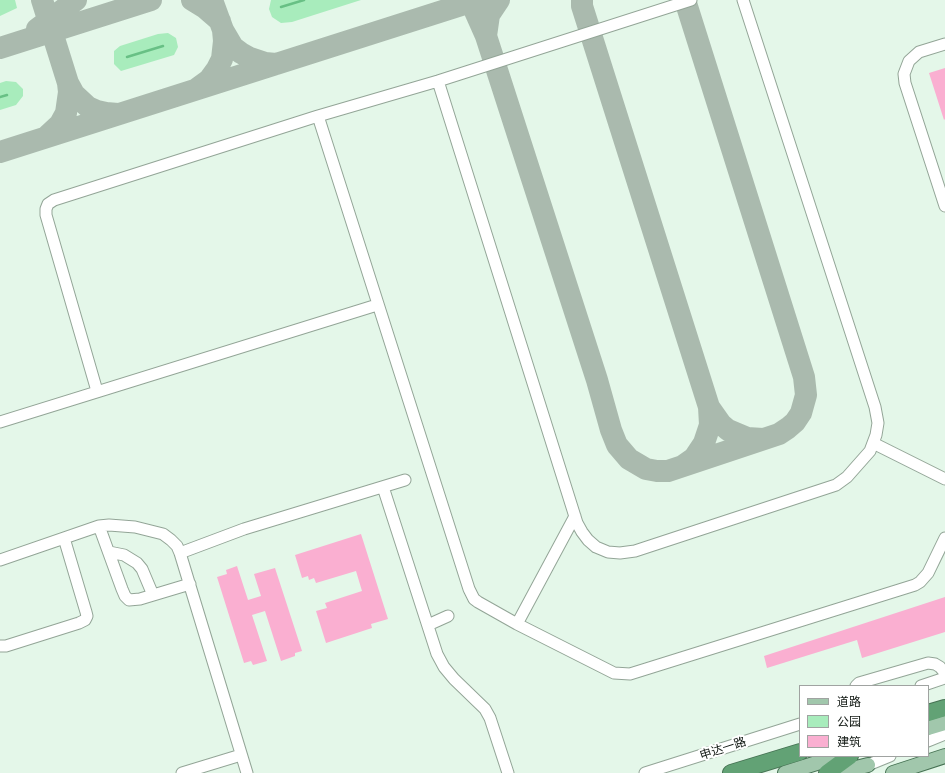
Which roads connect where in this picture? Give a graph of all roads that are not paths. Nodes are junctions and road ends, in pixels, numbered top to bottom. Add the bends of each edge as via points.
1 (690, 0) edge
2 (743, 0) edge
3 (945, 44) edge
4 (438, 80) junction
5 (318, 116) junction
6 (945, 206) edge
7 (377, 305) junction
8 (98, 391) junction
9 (0, 422) edge
10 (873, 443) junction
11 (945, 479) edge
12 (405, 480) dead end
13 (383, 487) junction
14 (575, 516) junction
15 (99, 526) junction
16 (64, 538) junction
17 (945, 538) edge
18 (109, 552) junction
19 (180, 553) junction
20 (0, 560) edge
21 (190, 584) junction
22 (153, 595) junction
23 (448, 616) dead end
24 (517, 624) junction
25 (428, 625) junction
26 (0, 646) edge
27 (945, 673) edge
28 (945, 678) edge
29 (858, 685) edge
30 (924, 685) edge
31 (945, 708) edge
32 (929, 713) edge
33 (945, 723) edge
34 (799, 724) edge
35 (929, 728) edge
36 (945, 734) edge
37 (929, 741) edge
38 (799, 752) edge
39 (242, 755) junction
40 (945, 756) edge
41 (836, 757) edge
42 (849, 757) edge
43 (888, 757) edge
44 (868, 765) junction
45 (182, 773) edge
46 (247, 773) edge
47 (508, 773) edge
48 (645, 773) edge
49 (731, 773) edge
50 (785, 773) edge
51 (827, 773) edge
52 (836, 773) edge
53 (852, 773) edge
54 (893, 773) edge

1 - 4 street
2 - 10 street via 875,407 878,427
3 - 6 street via 919,52 909,61 904,74
4 - 5 street
4 - 14 street
5 - 7 street
5 - 8 street via 63,196 48,204 46,215
7 - 8 street
7 - 24 street via 471,594 478,602
8 - 9 street
10 - 11 street
10 - 14 street via 870,451 847,477 836,485 628,553 608,552 596,546 582,532
12 - 13 street
13 - 19 street via 244,529
13 - 25 street
14 - 24 street
15 - 16 street
15 - 18 street
15 - 19 street via 135,527 162,534 171,540
16 - 20 street
16 - 26 street via 86,612 85,620
17 - 24 street via 928,573 915,585 630,674 614,673
18 - 22 street via 124,555 137,563
18 - 22 street via 122,589 129,600
19 - 21 street
21 - 22 street
21 - 39 street
23 - 25 street
25 - 47 street via 437,654 444,666 488,713
27 - 29 street via 935,664 928,663
28 - 30 street
31 - 32 highway
33 - 35 main road
34 - 48 street, 申达一路
36 - 37 street
38 - 49 highway
39 - 45 street
39 - 46 street
40 - 54 main road
41 - 50 main road
42 - 51 highway
43 - 44 street
44 - 52 main road
44 - 53 main road

